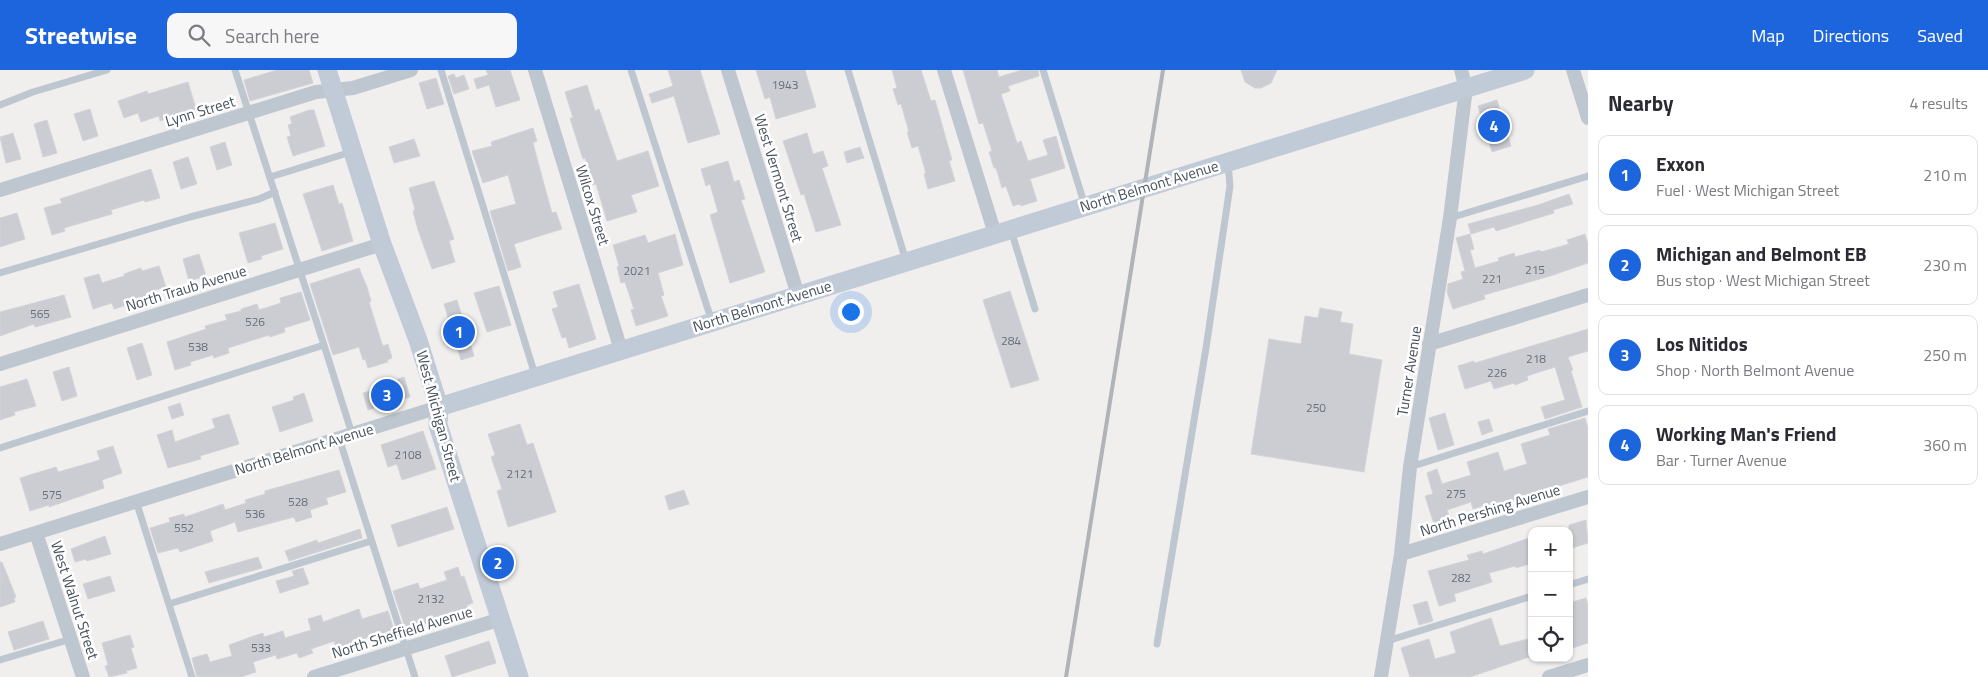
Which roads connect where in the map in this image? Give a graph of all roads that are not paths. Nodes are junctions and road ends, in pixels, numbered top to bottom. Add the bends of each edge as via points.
1 (107, 70) edge
2 (234, 70) edge
3 (327, 70) edge
4 (411, 70) edge
5 (441, 70) edge
6 (535, 70) edge
7 (631, 70) edge
8 (728, 70) edge
9 (848, 70) edge
10 (944, 70) edge
11 (1042, 70) edge
12 (1461, 70) edge
13 (1525, 70) edge
14 (1573, 70) edge
15 (1466, 88) junction
16 (333, 89) junction
17 (0, 105) edge
18 (248, 113) junction
19 (1588, 118) edge
20 (352, 151) junction
21 (1228, 162) junction
22 (1588, 176) edge
23 (270, 177) junction
24 (0, 190) edge
25 (275, 192) junction
26 (1086, 206) junction
27 (1450, 218) junction
28 (1003, 232) junction
29 (382, 244) junction
30 (906, 262) junction
31 (300, 270) junction
32 (0, 273) edge
33 (798, 295) junction
34 (1588, 295) edge
35 (1035, 309) dead end
36 (712, 322) junction
37 (1429, 344) junction
38 (324, 345) junction
39 (621, 350) junction
40 (0, 364) edge
41 (536, 377) junction
42 (439, 407) junction
43 (1588, 411) edge
44 (345, 436) junction
45 (0, 448) edge
46 (1410, 467) junction
47 (1588, 497) edge
48 (136, 501) junction
49 (36, 532) junction
50 (371, 541) junction
51 (0, 544) edge
52 (1401, 554) junction
53 (1588, 579) edge
54 (1573, 583) edge
55 (1528, 597) edge
56 (169, 604) junction
57 (500, 619) junction
58 (70, 639) junction
59 (1386, 641) junction
60 (1156, 644) dead end
61 (405, 648) junction
62 (0, 660) edge
63 (1588, 665) edge
64 (83, 677) edge
65 (192, 677) edge
66 (314, 677) edge
67 (415, 677) edge
68 (519, 677) edge
69 (1381, 677) edge
70 (1549, 677) edge

1 - 17 lane
2 - 18 lane
3 - 16 main road, West Michigan Street
4 - 16 street, Lynn Street via 353,88
5 - 41 lane
6 - 39 street, Wilcox Street
7 - 36 lane
8 - 33 street, West Vermont Street
9 - 30 lane
10 - 28 street
11 - 26 lane
12 - 15 street, Turner Avenue
13 - 15 main road, North Belmont Avenue
14 - 19 street
15 - 21 main road, North Belmont Avenue
15 - 27 street, Turner Avenue
16 - 18 street, Lynn Street
16 - 20 main road, West Michigan Street
18 - 23 lane
18 - 24 street, Lynn Street
20 - 23 lane
20 - 29 main road, West Michigan Street
21 - 26 main road, North Belmont Avenue
21 - 60 lane via 1230,186
22 - 27 lane
23 - 25 lane
25 - 31 lane
25 - 32 lane
26 - 28 main road, North Belmont Avenue
27 - 37 street, Turner Avenue
28 - 30 main road, North Belmont Avenue
28 - 35 lane
29 - 31 street, North Traub Avenue
29 - 42 main road, West Michigan Street
30 - 33 main road, North Belmont Avenue
31 - 38 lane
31 - 40 street, North Traub Avenue
33 - 36 main road, North Belmont Avenue
34 - 37 street
36 - 39 main road, North Belmont Avenue
37 - 46 street, Turner Avenue
38 - 44 lane
38 - 45 lane
39 - 41 main road, North Belmont Avenue
41 - 42 main road, North Belmont Avenue
42 - 44 street, North Belmont Avenue
42 - 57 main road, West Michigan Street via 438,424
43 - 46 lane
44 - 48 street, North Belmont Avenue
44 - 50 lane
46 - 52 street, Turner Avenue
47 - 52 street, North Pershing Avenue
48 - 49 street, North Belmont Avenue
48 - 56 lane
49 - 51 street, North Belmont Avenue
49 - 58 street, West Walnut Street
50 - 56 lane
50 - 61 lane
52 - 59 street, Turner Avenue
53 - 54 lane
55 - 59 lane
56 - 65 lane
57 - 61 street, North Sheffield Avenue
57 - 68 main road, West Michigan Street
58 - 62 lane
58 - 64 street, West Walnut Street
59 - 69 street, Turner Avenue
61 - 66 street, North Sheffield Avenue
61 - 67 lane
63 - 70 street

